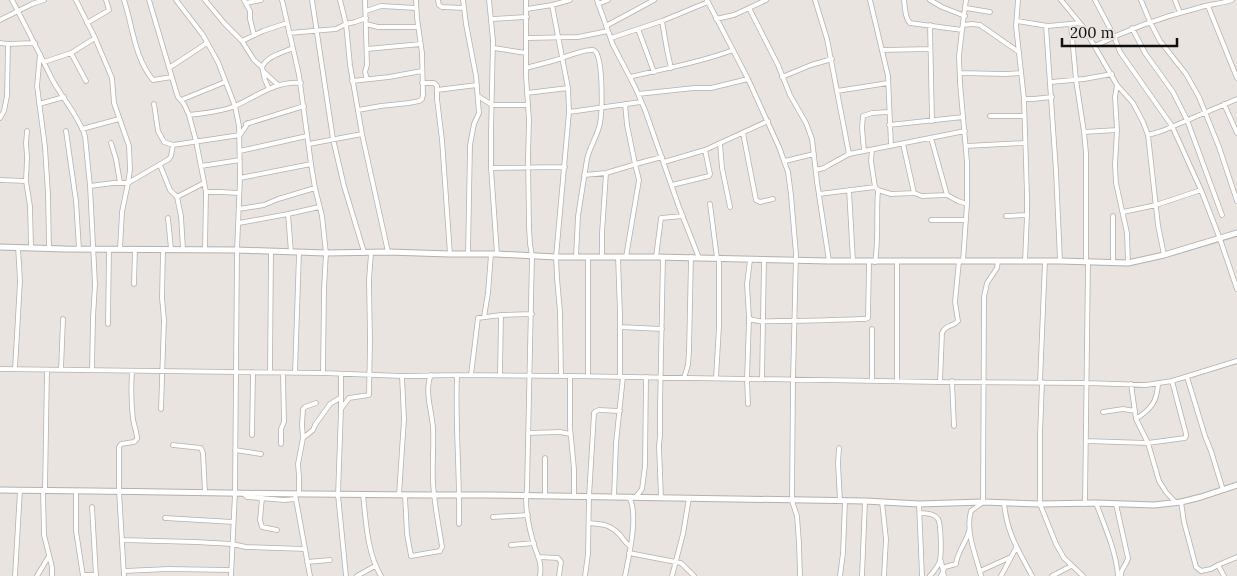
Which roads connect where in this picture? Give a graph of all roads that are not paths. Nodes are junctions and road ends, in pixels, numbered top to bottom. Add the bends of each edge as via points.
1 (12, 0) edge
2 (44, 0) edge
3 (76, 0) edge
4 (106, 0) edge
5 (124, 0) edge
6 (149, 0) edge
7 (177, 0) edge
8 (205, 0) edge
9 (261, 0) edge
10 (282, 0) edge
11 (312, 0) edge
12 (340, 0) edge
13 (366, 0) edge
14 (416, 0) edge
15 (438, 0) edge
16 (463, 0) edge
17 (489, 0) edge
18 (526, 0) edge
19 (568, 0) edge
20 (608, 0) edge
21 (654, 0) edge
22 (766, 0) edge
23 (816, 0) edge
24 (870, 0) edge
25 (904, 0) edge
26 (930, 0) edge
27 (966, 0) edge
28 (1018, 0) edge
29 (1061, 0) edge
30 (1095, 0) edge
31 (1141, 0) edge
32 (1175, 0) edge
33 (1200, 0) edge
34 (1232, 0) edge
35 (245, 1) edge
36 (707, 1) edge
37 (758, 1) edge
38 (598, 2) edge
39 (552, 5) junction
40 (1202, 6) junction
41 (1208, 6) junction
42 (416, 8) junction
43 (464, 8) junction
44 (527, 8) junction
45 (749, 8) junction
46 (966, 8) junction
47 (18, 11) junction
48 (366, 11) junction
49 (990, 12) dead end
50 (1180, 13) junction
51 (964, 16) junction
52 (366, 18) junction
53 (527, 18) junction
54 (492, 19) junction
55 (716, 19) junction
56 (0, 20) edge
57 (662, 21) junction
58 (1017, 21) junction
59 (1150, 22) junction
60 (87, 23) junction
61 (287, 23) junction
62 (1080, 23) junction
63 (346, 24) junction
64 (366, 24) junction
65 (930, 25) junction
66 (1071, 25) junction
67 (606, 26) junction
68 (1046, 26) junction
69 (418, 27) junction
70 (962, 28) junction
71 (1132, 28) junction
72 (336, 29) junction
73 (638, 29) junction
74 (316, 30) junction
75 (608, 31) junction
76 (289, 33) junction
77 (254, 35) junction
78 (1114, 36) junction
79 (346, 37) junction
80 (95, 38) junction
81 (527, 38) junction
82 (559, 38) junction
83 (611, 38) junction
84 (242, 41) junction
85 (0, 43) edge
86 (35, 43) junction
87 (207, 43) junction
88 (8, 44) junction
89 (421, 44) junction
90 (1095, 46) junction
91 (293, 48) junction
92 (494, 48) junction
93 (367, 49) junction
94 (930, 49) junction
95 (733, 50) junction
96 (882, 50) junction
97 (1019, 52) junction
98 (40, 53) junction
99 (71, 53) junction
100 (526, 53) junction
101 (562, 58) junction
102 (832, 58) junction
103 (44, 62) junction
104 (169, 68) junction
105 (526, 68) junction
106 (671, 68) junction
107 (263, 70) junction
108 (422, 71) junction
109 (654, 72) junction
110 (1021, 72) junction
111 (960, 73) junction
112 (1112, 74) junction
113 (299, 75) junction
114 (172, 77) junction
115 (630, 77) junction
116 (782, 77) junction
117 (1237, 78) edge
118 (367, 79) junction
119 (748, 79) junction
120 (1076, 80) junction
121 (86, 81) dead end
122 (352, 81) junction
123 (225, 82) junction
124 (291, 82) junction
125 (1051, 82) junction
126 (300, 83) junction
127 (422, 83) junction
128 (888, 83) junction
129 (278, 85) junction
130 (477, 85) junction
131 (1117, 85) junction
132 (568, 88) junction
133 (269, 89) junction
134 (438, 90) junction
135 (837, 91) junction
136 (527, 93) junction
137 (638, 94) junction
138 (478, 96) junction
139 (64, 97) junction
140 (1052, 97) junction
141 (1024, 99) junction
142 (1237, 99) edge
143 (181, 100) junction
144 (642, 102) junction
145 (39, 104) junction
146 (154, 104) dead end
147 (626, 104) junction
148 (1224, 104) junction
149 (492, 105) junction
150 (528, 105) junction
151 (235, 106) junction
152 (304, 106) junction
153 (602, 107) junction
154 (358, 110) junction
155 (570, 112) junction
156 (889, 112) junction
157 (1205, 112) junction
158 (189, 115) junction
159 (990, 116) dead end
160 (1024, 116) junction
161 (963, 117) junction
162 (0, 118) edge
163 (119, 119) junction
164 (1187, 120) junction
165 (768, 121) junction
166 (932, 121) junction
167 (248, 124) junction
168 (890, 125) junction
169 (240, 126) junction
170 (1172, 126) junction
171 (82, 129) junction
172 (1116, 130) junction
173 (27, 131) dead end
174 (66, 131) dead end
175 (965, 131) junction
176 (1084, 132) junction
177 (743, 133) junction
178 (1237, 133) edge
179 (362, 134) junction
180 (240, 135) junction
181 (307, 136) junction
182 (1148, 136) junction
183 (930, 138) junction
184 (333, 139) junction
185 (196, 141) junction
186 (111, 143) dead end
187 (1025, 143) junction
188 (309, 144) junction
189 (720, 144) junction
190 (903, 144) junction
191 (173, 145) junction
192 (891, 146) junction
193 (966, 146) junction
194 (705, 150) junction
195 (872, 150) junction
196 (240, 151) junction
197 (864, 151) junction
198 (814, 154) junction
199 (849, 154) junction
200 (240, 160) junction
201 (663, 160) junction
202 (785, 161) junction
203 (311, 164) junction
204 (635, 164) junction
205 (160, 165) junction
206 (201, 166) junction
207 (565, 167) junction
208 (491, 168) junction
209 (528, 168) junction
210 (130, 170) junction
211 (816, 170) junction
212 (606, 173) junction
213 (584, 175) junction
214 (138, 178) junction
215 (240, 178) junction
216 (0, 180) edge
217 (26, 180) junction
218 (120, 183) junction
219 (128, 183) junction
220 (204, 183) junction
221 (90, 186) junction
222 (672, 186) junction
223 (315, 188) junction
224 (876, 189) junction
225 (849, 190) junction
226 (1201, 190) junction
227 (206, 192) junction
228 (239, 193) junction
229 (914, 193) junction
230 (818, 194) junction
231 (947, 195) junction
232 (176, 197) junction
233 (773, 199) dead end
234 (1237, 200) edge
235 (710, 204) dead end
236 (967, 204) junction
237 (1156, 204) junction
238 (320, 206) junction
239 (730, 206) dead end
240 (239, 209) junction
241 (1122, 212) junction
242 (288, 214) junction
243 (1027, 215) junction
244 (1222, 215) dead end
245 (683, 216) junction
246 (1006, 216) dead end
247 (1113, 216) dead end
248 (168, 218) dead end
249 (931, 220) dead end
250 (966, 220) junction
251 (239, 223) junction
252 (1237, 233) edge
253 (1220, 239) junction
254 (0, 247) edge
255 (31, 247) junction
256 (18, 248) junction
257 (50, 248) junction
258 (79, 249) junction
259 (93, 249) junction
260 (109, 249) junction
261 (120, 249) junction
262 (135, 249) junction
263 (171, 249) junction
264 (184, 249) junction
265 (205, 249) junction
266 (163, 250) junction
267 (237, 250) junction
268 (270, 251) junction
269 (291, 252) junction
270 (368, 252) junction
271 (388, 252) junction
272 (299, 253) junction
273 (326, 253) junction
274 (450, 254) junction
275 (468, 254) junction
276 (494, 254) junction
277 (1164, 255) junction
278 (532, 256) junction
279 (556, 257) junction
280 (576, 257) junction
281 (588, 257) junction
282 (602, 257) junction
283 (618, 257) junction
284 (626, 257) junction
285 (656, 257) junction
286 (663, 257) junction
287 (691, 257) junction
288 (699, 258) junction
289 (718, 258) junction
290 (764, 259) junction
291 (750, 260) junction
292 (796, 260) junction
293 (829, 261) junction
294 (853, 261) junction
295 (961, 261) junction
296 (998, 261) junction
297 (1025, 261) junction
298 (1045, 261) junction
299 (1060, 261) junction
300 (872, 262) junction
301 (897, 262) junction
302 (1087, 262) junction
303 (1113, 262) junction
304 (1128, 263) junction
305 (134, 284) dead end
306 (1237, 289) edge
307 (532, 314) junction
308 (501, 316) junction
309 (484, 317) junction
310 (749, 318) junction
311 (63, 319) dead end
312 (762, 321) junction
313 (794, 321) junction
314 (108, 324) dead end
315 (620, 326) junction
316 (662, 329) junction
317 (872, 329) dead end
318 (1237, 360) edge
319 (0, 369) edge
320 (15, 369) junction
321 (48, 370) junction
322 (61, 370) junction
323 (92, 370) junction
324 (132, 371) junction
325 (162, 372) junction
326 (236, 372) junction
327 (253, 372) junction
328 (270, 372) junction
329 (283, 373) junction
330 (295, 373) junction
331 (322, 373) junction
332 (341, 374) junction
333 (369, 374) junction
334 (431, 375) junction
335 (456, 375) junction
336 (471, 375) junction
337 (402, 376) junction
338 (500, 376) junction
339 (529, 376) junction
340 (561, 376) junction
341 (570, 376) junction
342 (588, 376) junction
343 (1187, 376) junction
344 (621, 377) junction
345 (646, 377) junction
346 (661, 377) junction
347 (684, 378) junction
348 (716, 378) junction
349 (747, 379) junction
350 (762, 379) junction
351 (793, 379) junction
352 (872, 380) junction
353 (897, 381) junction
354 (952, 381) junction
355 (1172, 381) junction
356 (940, 382) junction
357 (983, 382) junction
358 (1041, 382) junction
359 (1087, 383) junction
360 (1131, 384) junction
361 (1158, 384) junction
362 (340, 398) junction
363 (316, 403) dead end
364 (748, 404) dead end
365 (161, 409) dead end
366 (341, 409) junction
367 (620, 411) junction
368 (1135, 411) junction
369 (1103, 412) dead end
370 (1136, 419) junction
371 (954, 426) dead end
372 (528, 433) junction
373 (570, 434) junction
374 (252, 435) dead end
375 (303, 438) junction
376 (1086, 441) junction
377 (1148, 442) junction
378 (281, 444) dead end
379 (173, 445) dead end
380 (839, 448) dead end
381 (235, 450) junction
382 (261, 454) dead end
383 (546, 458) dead end
384 (1237, 485) edge
385 (0, 490) edge
386 (20, 490) junction
387 (44, 490) junction
388 (1224, 490) junction
389 (76, 491) junction
390 (119, 491) junction
391 (204, 492) junction
392 (235, 493) junction
393 (243, 493) junction
394 (338, 494) junction
395 (363, 495) junction
396 (460, 495) junction
397 (297, 496) junction
398 (399, 496) junction
399 (405, 496) junction
400 (434, 496) junction
401 (526, 496) junction
402 (545, 496) junction
403 (574, 497) junction
404 (589, 497) junction
405 (614, 497) junction
406 (629, 497) junction
407 (636, 497) junction
408 (262, 498) junction
409 (661, 498) junction
410 (689, 498) junction
411 (792, 501) junction
412 (843, 501) junction
413 (865, 501) junction
414 (882, 502) junction
415 (983, 502) junction
416 (1004, 503) junction
417 (1179, 503) junction
418 (919, 504) junction
419 (1040, 504) junction
420 (1085, 504) junction
421 (1096, 504) junction
422 (1116, 504) junction
423 (92, 508) dead end
424 (920, 513) junction
425 (528, 515) junction
426 (493, 517) dead end
427 (165, 518) dead end
428 (233, 522) junction
429 (589, 523) junction
430 (459, 524) dead end
431 (970, 526) junction
432 (277, 530) dead end
433 (122, 540) junction
434 (534, 543) junction
435 (232, 544) junction
436 (511, 545) dead end
437 (630, 546) junction
438 (1016, 548) junction
439 (305, 549) junction
440 (629, 553) junction
441 (49, 556) junction
442 (1011, 557) junction
443 (1237, 557) edge
444 (539, 558) junction
445 (330, 560) dead end
446 (941, 561) junction
447 (308, 562) junction
448 (676, 562) junction
449 (1218, 565) junction
450 (375, 566) junction
451 (1072, 566) junction
452 (232, 570) junction
453 (124, 574) edge
454 (942, 574) edge
455 (980, 574) edge
456 (96, 575) edge
457 (14, 576) edge
458 (37, 576) edge
459 (52, 576) edge
460 (83, 576) edge
461 (231, 576) edge
462 (310, 576) edge
463 (346, 576) edge
464 (357, 576) edge
465 (381, 576) edge
466 (540, 576) edge
467 (559, 576) edge
468 (585, 576) edge
469 (625, 576) edge
470 (672, 576) edge
471 (694, 576) edge
472 (800, 576) edge
473 (840, 576) edge
474 (862, 576) edge
475 (884, 576) edge
476 (922, 576) edge
477 (930, 576) edge
478 (1001, 576) edge
479 (1032, 576) edge
480 (1052, 576) edge
481 (1083, 576) edge
482 (1120, 576) edge
483 (1224, 576) edge

1 - 47 street
2 - 47 street
3 - 60 street
4 - 60 street via 108,10
5 - 114 street via 135,44 147,72 153,80
6 - 104 street
7 - 87 street
8 - 84 street
9 - 35 street
10 - 61 street
11 - 74 street
12 - 63 street
13 - 48 street
14 - 42 street
15 - 43 street via 442,6
16 - 43 street
17 - 54 street
18 - 44 street
19 - 39 street
20 - 38 street
21 - 67 street
22 - 37 street
23 - 102 street
24 - 96 street
25 - 65 street via 910,24
26 - 51 street
27 - 46 street
28 - 58 street
29 - 62 street
30 - 78 street
31 - 59 street
32 - 50 street
33 - 40 street
34 - 41 street
35 - 77 street
36 - 55 street
36 - 57 street
37 - 45 street
38 - 67 street
39 - 44 street
39 - 82 street
40 - 41 street
40 - 50 street
41 - 117 street
42 - 48 street via 382,6
42 - 69 street
43 - 130 street
44 - 53 street
45 - 55 street
45 - 116 street
46 - 49 street
46 - 51 street
47 - 56 street
47 - 86 street
48 - 52 street
50 - 59 street
51 - 70 street
52 - 63 street
52 - 64 street
53 - 54 street
53 - 81 street
54 - 92 street
55 - 95 street
57 - 73 street
57 - 106 street
58 - 68 street
58 - 97 street
59 - 71 street
59 - 157 street via 1190,81
60 - 80 street
61 - 76 street
61 - 77 street
62 - 66 street
62 - 90 street
63 - 72 street
63 - 79 street
64 - 69 street
64 - 93 street
65 - 70 street
65 - 94 street
66 - 68 street
66 - 120 street
67 - 75 street
68 - 125 street
69 - 89 street
70 - 97 street via 980,25
70 - 111 street
71 - 78 street
71 - 164 street
72 - 74 street
72 - 79 street
73 - 83 street
73 - 109 street
74 - 76 street
74 - 184 street
75 - 82 street
75 - 83 street
76 - 91 street
77 - 84 street
78 - 90 street
78 - 170 street via 1120,52
79 - 122 street
80 - 99 street
80 - 163 street via 112,78
81 - 82 street
81 - 100 street
82 - 101 street
83 - 115 street
84 - 107 street
85 - 88 street
86 - 88 street
86 - 98 street
87 - 104 street
87 - 123 street
88 - 162 street via 7,96
89 - 93 street
89 - 108 street
90 - 112 street
91 - 107 street via 266,60
91 - 113 street
92 - 100 street
92 - 149 street
93 - 118 street
94 - 96 street
94 - 166 street
95 - 106 street
95 - 119 street
96 - 128 street
97 - 110 street
98 - 103 street
98 - 145 street
99 - 103 street
99 - 121 street
100 - 105 street
101 - 105 street
101 - 132 street
101 - 153 street via 587,50 596,51
102 - 116 street
102 - 135 street
103 - 139 street
104 - 114 street
105 - 136 street
106 - 109 street
107 - 129 street
107 - 133 street
108 - 118 street
108 - 127 street
109 - 115 street
110 - 111 street
110 - 141 street
111 - 161 street
112 - 120 street
112 - 131 street
113 - 124 street
113 - 126 street
114 - 143 street
115 - 137 street
116 - 198 street via 808,128
118 - 122 street
119 - 137 street via 711,88
119 - 165 street
120 - 125 street
120 - 176 street
122 - 154 street
123 - 143 street
123 - 151 street
124 - 126 street
124 - 129 street
125 - 140 street
126 - 152 street
127 - 134 street via 434,83
127 - 154 street via 423,95 419,101
128 - 135 street
128 - 156 street
129 - 133 street
130 - 134 street
130 - 138 street
131 - 172 street
131 - 182 street via 1133,103
132 - 136 street
132 - 155 street
133 - 151 street
134 - 274 street
135 - 199 street
136 - 150 street
137 - 144 street
138 - 149 street
138 - 275 street via 479,113 470,145
139 - 145 street
139 - 171 street
140 - 141 street
140 - 299 street
141 - 160 street
142 - 148 street
143 - 158 street
144 - 147 street
144 - 201 street
145 - 257 street via 45,147
146 - 191 street via 159,132 164,142
147 - 153 street
147 - 204 street
148 - 157 street
148 - 178 street
149 - 150 street
149 - 208 street
150 - 209 street
151 - 158 street
151 - 169 street
152 - 167 street
152 - 181 street
153 - 155 street
153 - 213 street
154 - 179 street
155 - 207 street
156 - 168 street
156 - 197 street via 863,116
157 - 164 street
157 - 234 street
158 - 185 street
159 - 160 street
160 - 187 street
161 - 166 street
161 - 175 street
163 - 171 street
163 - 210 street via 129,146
164 - 170 street
164 - 244 street
165 - 177 street
165 - 202 street
166 - 168 street
167 - 169 street
167 - 180 street
168 - 192 street
169 - 180 street
170 - 182 street
170 - 226 street
171 - 221 street
172 - 176 street
172 - 241 street via 1116,183
173 - 217 street
174 - 258 street
175 - 183 street
175 - 193 street
176 - 302 street
177 - 189 street
177 - 233 street via 756,200
179 - 184 street
179 - 271 street
180 - 185 street
180 - 196 street
181 - 188 street
181 - 196 street
182 - 237 street
183 - 190 street
183 - 231 street
184 - 188 street
184 - 270 street via 344,186
185 - 191 street
185 - 206 street
186 - 218 street
187 - 193 street
187 - 243 street
188 - 203 street
189 - 194 street
189 - 239 street
190 - 192 street
190 - 229 street
191 - 205 street via 170,158
192 - 195 street
193 - 236 street
194 - 201 street
194 - 222 street via 709,176
195 - 197 street
195 - 224 street
196 - 200 street
197 - 199 street
198 - 202 street
198 - 211 street
199 - 211 street
200 - 206 street
200 - 215 street
201 - 204 street
201 - 222 street
202 - 292 street
203 - 215 street
203 - 223 street
204 - 212 street
204 - 284 street via 638,188
205 - 214 street
205 - 232 street
206 - 220 street
207 - 209 street
207 - 279 street
208 - 209 street
208 - 276 street
209 - 278 street
210 - 214 street
210 - 219 street
211 - 230 street
212 - 213 street
212 - 282 street
213 - 280 street
214 - 219 street
215 - 228 street
216 - 217 street
217 - 255 street
218 - 219 street
218 - 221 street
219 - 261 street
220 - 227 street
220 - 232 street
221 - 259 street
222 - 245 street
223 - 238 street
223 - 240 street via 264,205
224 - 225 street
224 - 229 street via 891,194
224 - 300 street via 877,249
225 - 230 street
225 - 294 street
226 - 237 street
226 - 253 street
227 - 228 street
227 - 265 street
228 - 240 street
229 - 231 street via 922,196
230 - 293 street
231 - 236 street
232 - 264 street
235 - 289 street
236 - 250 street
237 - 241 street
237 - 277 street
238 - 242 street
238 - 273 street
240 - 251 street
241 - 304 street via 1127,233
242 - 251 street
242 - 269 street
243 - 246 street
243 - 297 street
245 - 285 street via 661,218
245 - 288 street
247 - 303 street
248 - 263 street
249 - 250 street
250 - 295 street
251 - 267 street
252 - 253 street
253 - 277 street
253 - 306 street
254 - 256 street
255 - 256 street
255 - 257 street
256 - 320 street via 20,281
257 - 258 street
258 - 259 street
259 - 260 street
259 - 323 street
260 - 261 street
260 - 314 street
261 - 262 street
262 - 266 street
262 - 305 street
263 - 264 street
263 - 266 street
264 - 265 street
265 - 267 street
266 - 325 street
267 - 268 street
267 - 326 street
268 - 269 street
268 - 328 street
269 - 272 street
270 - 271 street
270 - 273 street
270 - 333 street
271 - 274 street
272 - 273 street
272 - 330 street
273 - 331 street
274 - 275 street
275 - 276 street
276 - 278 street
276 - 309 street
277 - 304 street
278 - 279 street
278 - 307 street
279 - 280 street
279 - 340 street
280 - 281 street
281 - 282 street
281 - 342 street
282 - 283 street
283 - 284 street
283 - 315 street
284 - 285 street
285 - 286 street
286 - 287 street
286 - 316 street
287 - 288 street
287 - 347 street via 689,351
288 - 289 street
289 - 291 street
289 - 348 street
290 - 291 street
290 - 292 street
290 - 312 street
291 - 310 street via 747,284
292 - 293 street
292 - 313 street
293 - 294 street
294 - 300 street
295 - 296 street
295 - 301 street
295 - 356 street via 955,302 958,319 942,333
296 - 297 street
296 - 357 street via 984,297
297 - 298 street
298 - 299 street
298 - 358 street
299 - 302 street
300 - 301 street
300 - 313 street via 868,318
301 - 353 street
302 - 303 street
302 - 359 street
303 - 304 street
307 - 308 street
307 - 339 street
308 - 309 street
308 - 338 street
309 - 336 street via 477,320
310 - 312 street
310 - 349 street
311 - 322 street
312 - 313 street
312 - 350 street
313 - 351 street
315 - 316 street
315 - 344 street
316 - 346 street
317 - 352 street
318 - 343 street
319 - 320 street
320 - 321 street
321 - 322 street
321 - 387 street
322 - 323 street
323 - 324 street
324 - 325 street
324 - 390 street via 133,420 137,439 119,447
325 - 326 street
325 - 365 street
326 - 327 street
326 - 381 street
327 - 328 street
327 - 374 street
328 - 329 street
329 - 330 street
329 - 378 street
330 - 331 street
331 - 332 street
332 - 333 street
332 - 362 street
333 - 337 street
333 - 366 street via 369,395 349,398
334 - 335 street
334 - 337 street
334 - 400 street via 428,384 433,427
335 - 336 street
335 - 396 street
336 - 338 street
337 - 398 street via 404,419
338 - 339 street
339 - 340 street
339 - 372 street
340 - 341 street
341 - 342 street
341 - 373 street
342 - 344 street
343 - 355 street
343 - 388 street
344 - 345 street
344 - 367 street
345 - 346 street
345 - 407 street via 645,466 642,489
346 - 347 street
346 - 409 street
347 - 348 street
348 - 349 street
349 - 350 street
349 - 364 street
350 - 351 street
351 - 352 street
351 - 411 street
352 - 353 street
353 - 356 street
354 - 356 street
354 - 357 street
354 - 371 street
355 - 361 street
355 - 377 street via 1186,436
357 - 358 street
357 - 415 street
358 - 359 street
358 - 419 street
359 - 360 street
359 - 376 street
360 - 361 street
360 - 368 street
361 - 370 street via 1156,400
362 - 366 street
362 - 375 street via 330,404
363 - 375 street via 303,409
366 - 394 street
367 - 404 street via 599,410 594,413
367 - 405 street
368 - 369 street
368 - 370 street
370 - 377 street
372 - 373 street
372 - 401 street
373 - 403 street
375 - 397 street
376 - 377 street
376 - 420 street
377 - 417 street via 1159,481
379 - 391 street via 201,448
380 - 412 street
381 - 382 street
381 - 392 street
383 - 402 street
384 - 388 street
385 - 386 street
386 - 387 street
386 - 457 street
387 - 389 street
387 - 441 street via 44,535
388 - 417 street
389 - 390 street
389 - 460 street via 76,531
390 - 391 street
390 - 433 street
391 - 392 street
392 - 393 street
392 - 428 street
393 - 397 street
393 - 408 street via 247,497
394 - 395 street
394 - 397 street
394 - 463 street
395 - 398 street
395 - 450 street
396 - 400 street
396 - 401 street
396 - 430 street
397 - 408 street via 284,500
397 - 439 street
398 - 399 street
399 - 400 street
399 - 400 street via 412,557 442,550
401 - 402 street
401 - 425 street
402 - 403 street
403 - 404 street
404 - 405 street
404 - 429 street
405 - 406 street
406 - 407 street
406 - 437 street via 634,513
407 - 409 street
408 - 432 street via 262,527
409 - 410 street
410 - 411 street
410 - 448 street
411 - 412 street
411 - 472 street via 797,516
412 - 413 street
412 - 473 street
413 - 414 street
413 - 474 street
414 - 418 street
414 - 475 street via 886,539
415 - 416 street
415 - 418 street
415 - 431 street via 971,511
416 - 419 street
416 - 438 street via 1006,522
417 - 422 street
417 - 449 street via 1196,567 1206,571
418 - 424 street
419 - 420 street
419 - 451 street via 1056,544
420 - 421 street
421 - 422 street
421 - 482 street
422 - 482 street via 1128,558
423 - 456 street
424 - 446 street via 930,514 939,520
424 - 476 street
425 - 426 street
425 - 434 street
427 - 428 street
428 - 435 street
429 - 437 street via 608,525
429 - 468 street
431 - 454 street via 956,564 947,566
431 - 455 street
433 - 435 street
433 - 453 street
434 - 436 street
434 - 444 street
435 - 439 street
435 - 452 street
437 - 440 street
438 - 442 street
438 - 479 street
439 - 447 street
440 - 448 street
440 - 469 street
441 - 458 street
441 - 459 street
442 - 455 street
442 - 478 street
443 - 449 street
444 - 466 street
444 - 467 street via 558,558 561,562
445 - 447 street
446 - 454 street
446 - 477 street
447 - 462 street
448 - 470 street
448 - 471 street via 682,563
449 - 483 street
450 - 464 street
450 - 465 street
451 - 480 street
451 - 481 street
452 - 453 street via 184,569
452 - 461 street
456 - 460 street

